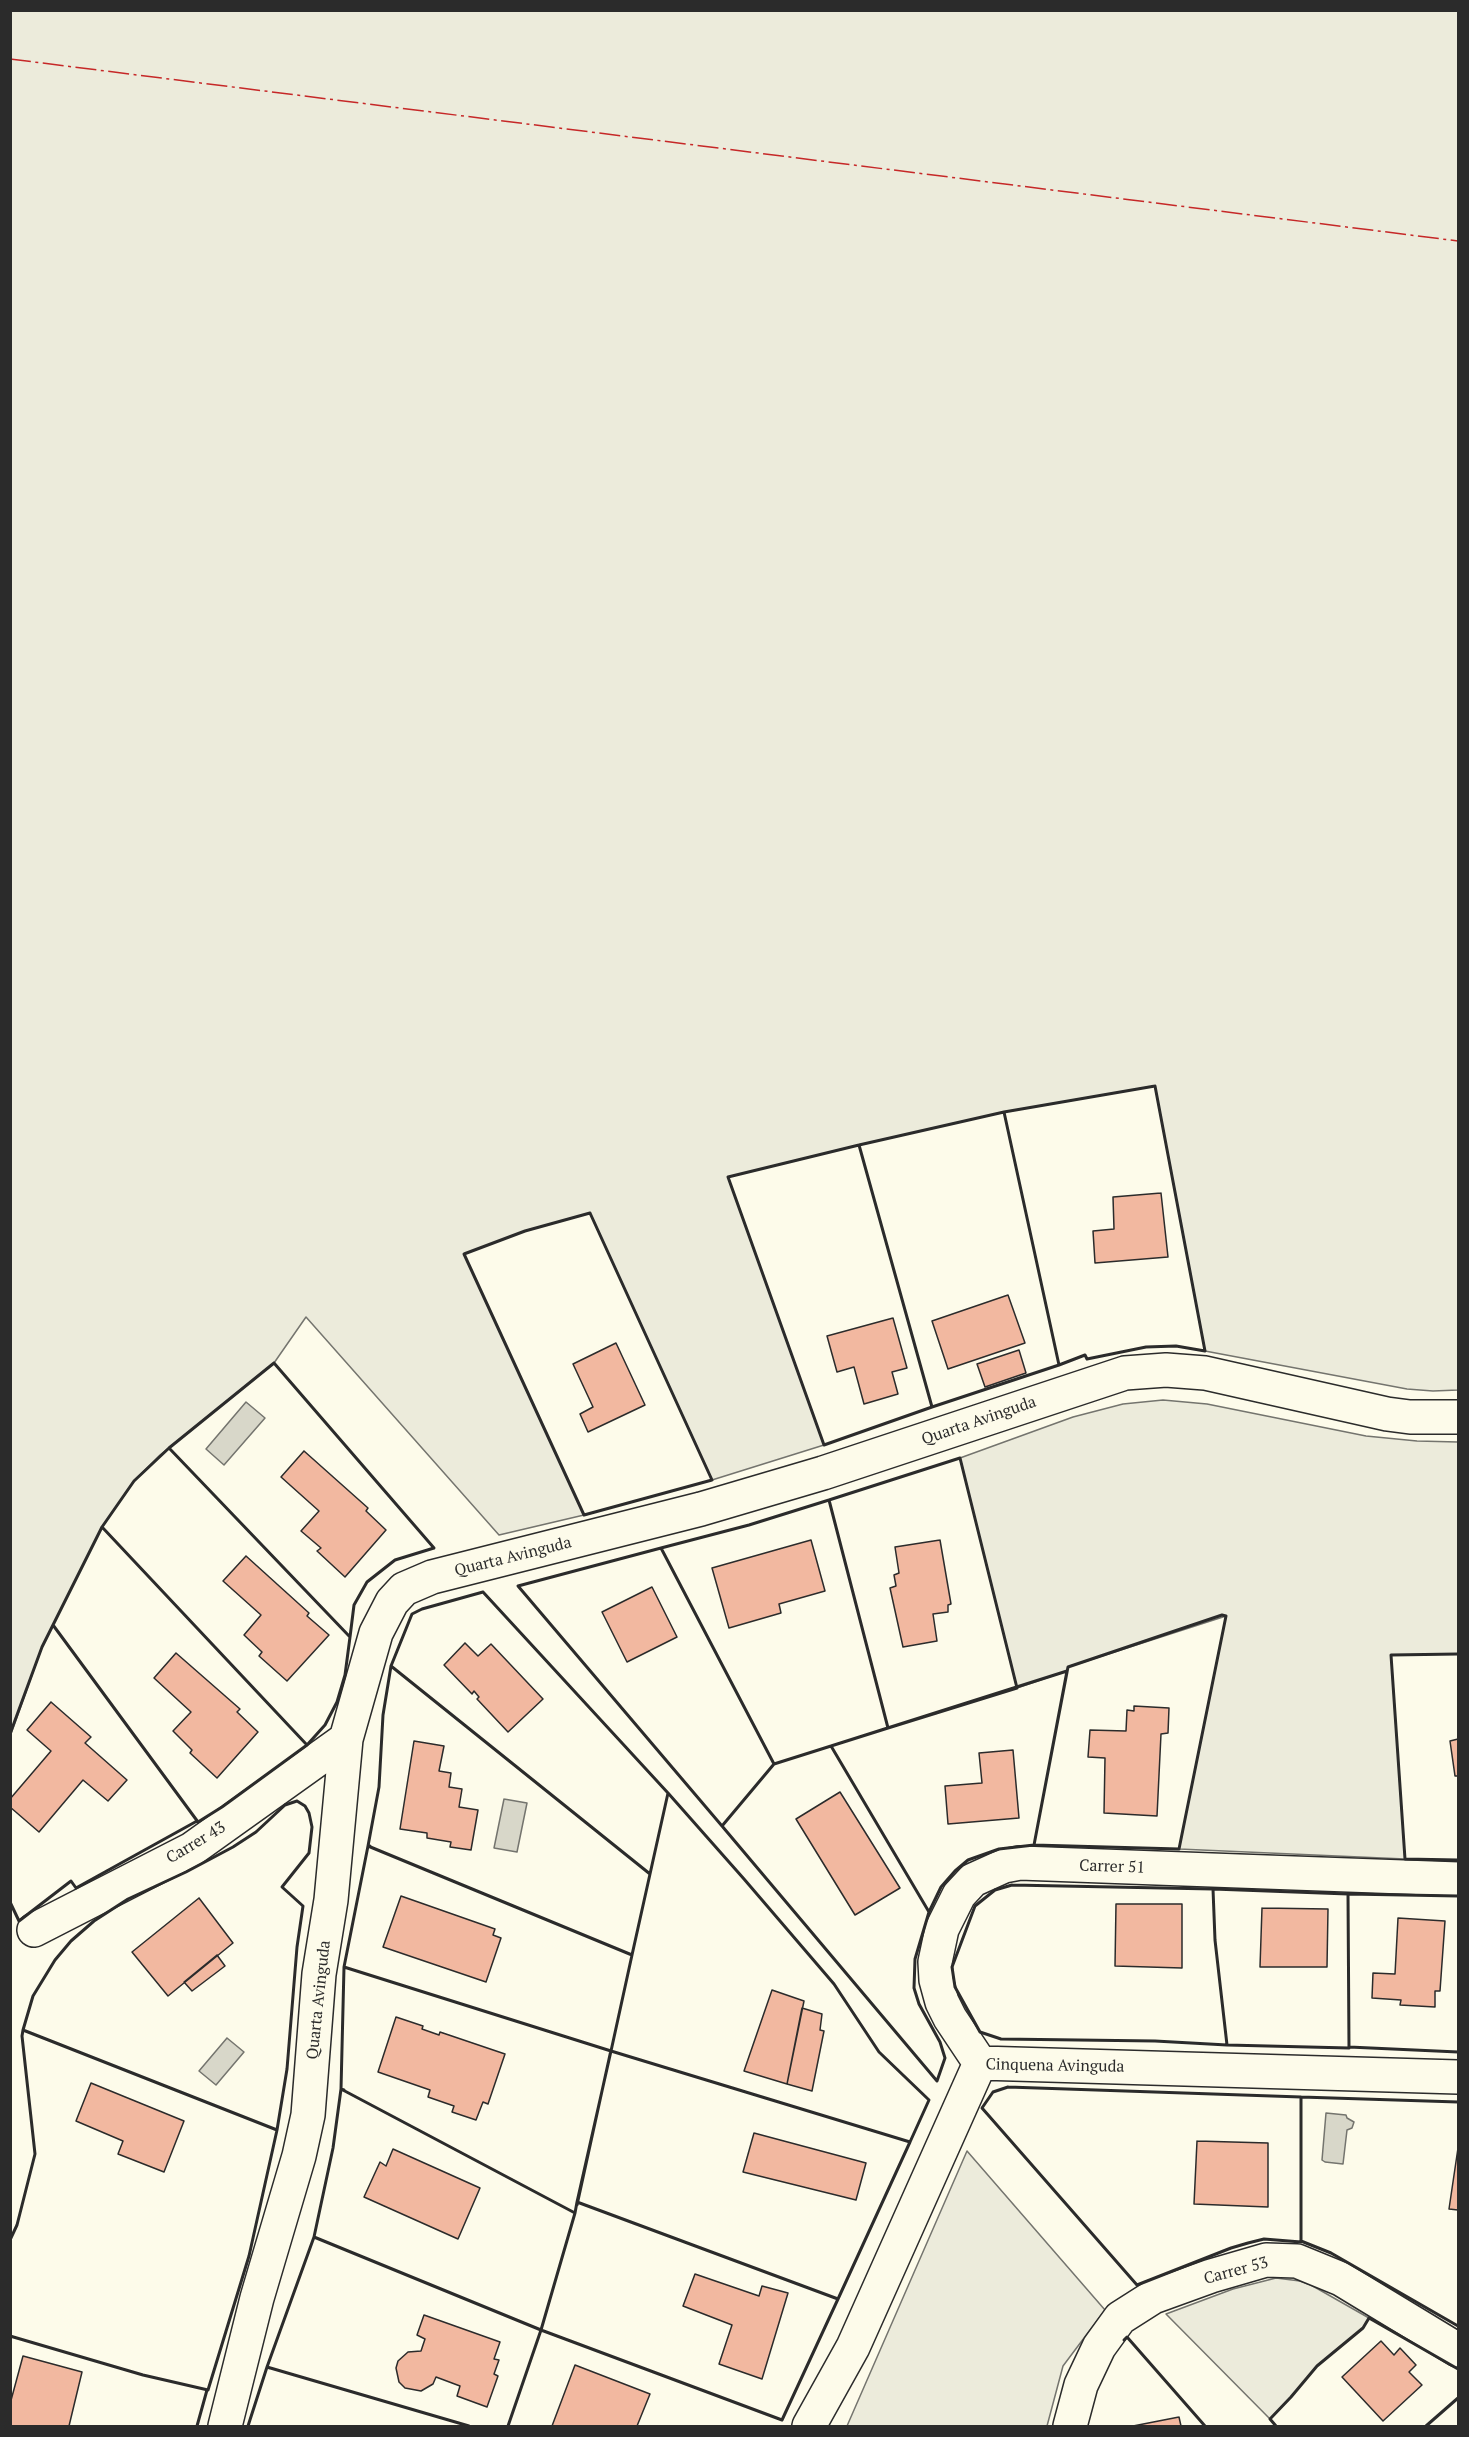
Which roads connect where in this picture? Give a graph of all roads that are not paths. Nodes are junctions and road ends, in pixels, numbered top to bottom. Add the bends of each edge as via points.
1 (1458, 1417) edge
2 (346, 1739) junction
3 (1458, 1879) edge
4 (34, 1930) dead end
5 (980, 2063) junction
6 (1458, 2077) edge
7 (1458, 2350) edge
8 (225, 2427) edge
9 (809, 2427) edge
10 (1070, 2427) edge

1 - 2 street, Quarta Avinguda via 1410,1417 1205,1373 1125,1373 701,1509 417,1581 404,1588 376,1633
2 - 4 street, Carrer 43 via 192,1849
2 - 8 street, Quarta Avinguda via 331,1900 319,1974 308,2115
3 - 5 street, Carrer 51 via 1020,1863 1004,1866 973,1881 959,1895 945,1921 936,1953 936,1980 942,2002
5 - 6 street, Cinquena Avinguda
5 - 9 street, Cinquena Avinguda via 852,2347
7 - 10 street, Carrer 53 via 1341,2279 1297,2261 1266,2260 1153,2297 1120,2318 1099,2347 1080,2385

